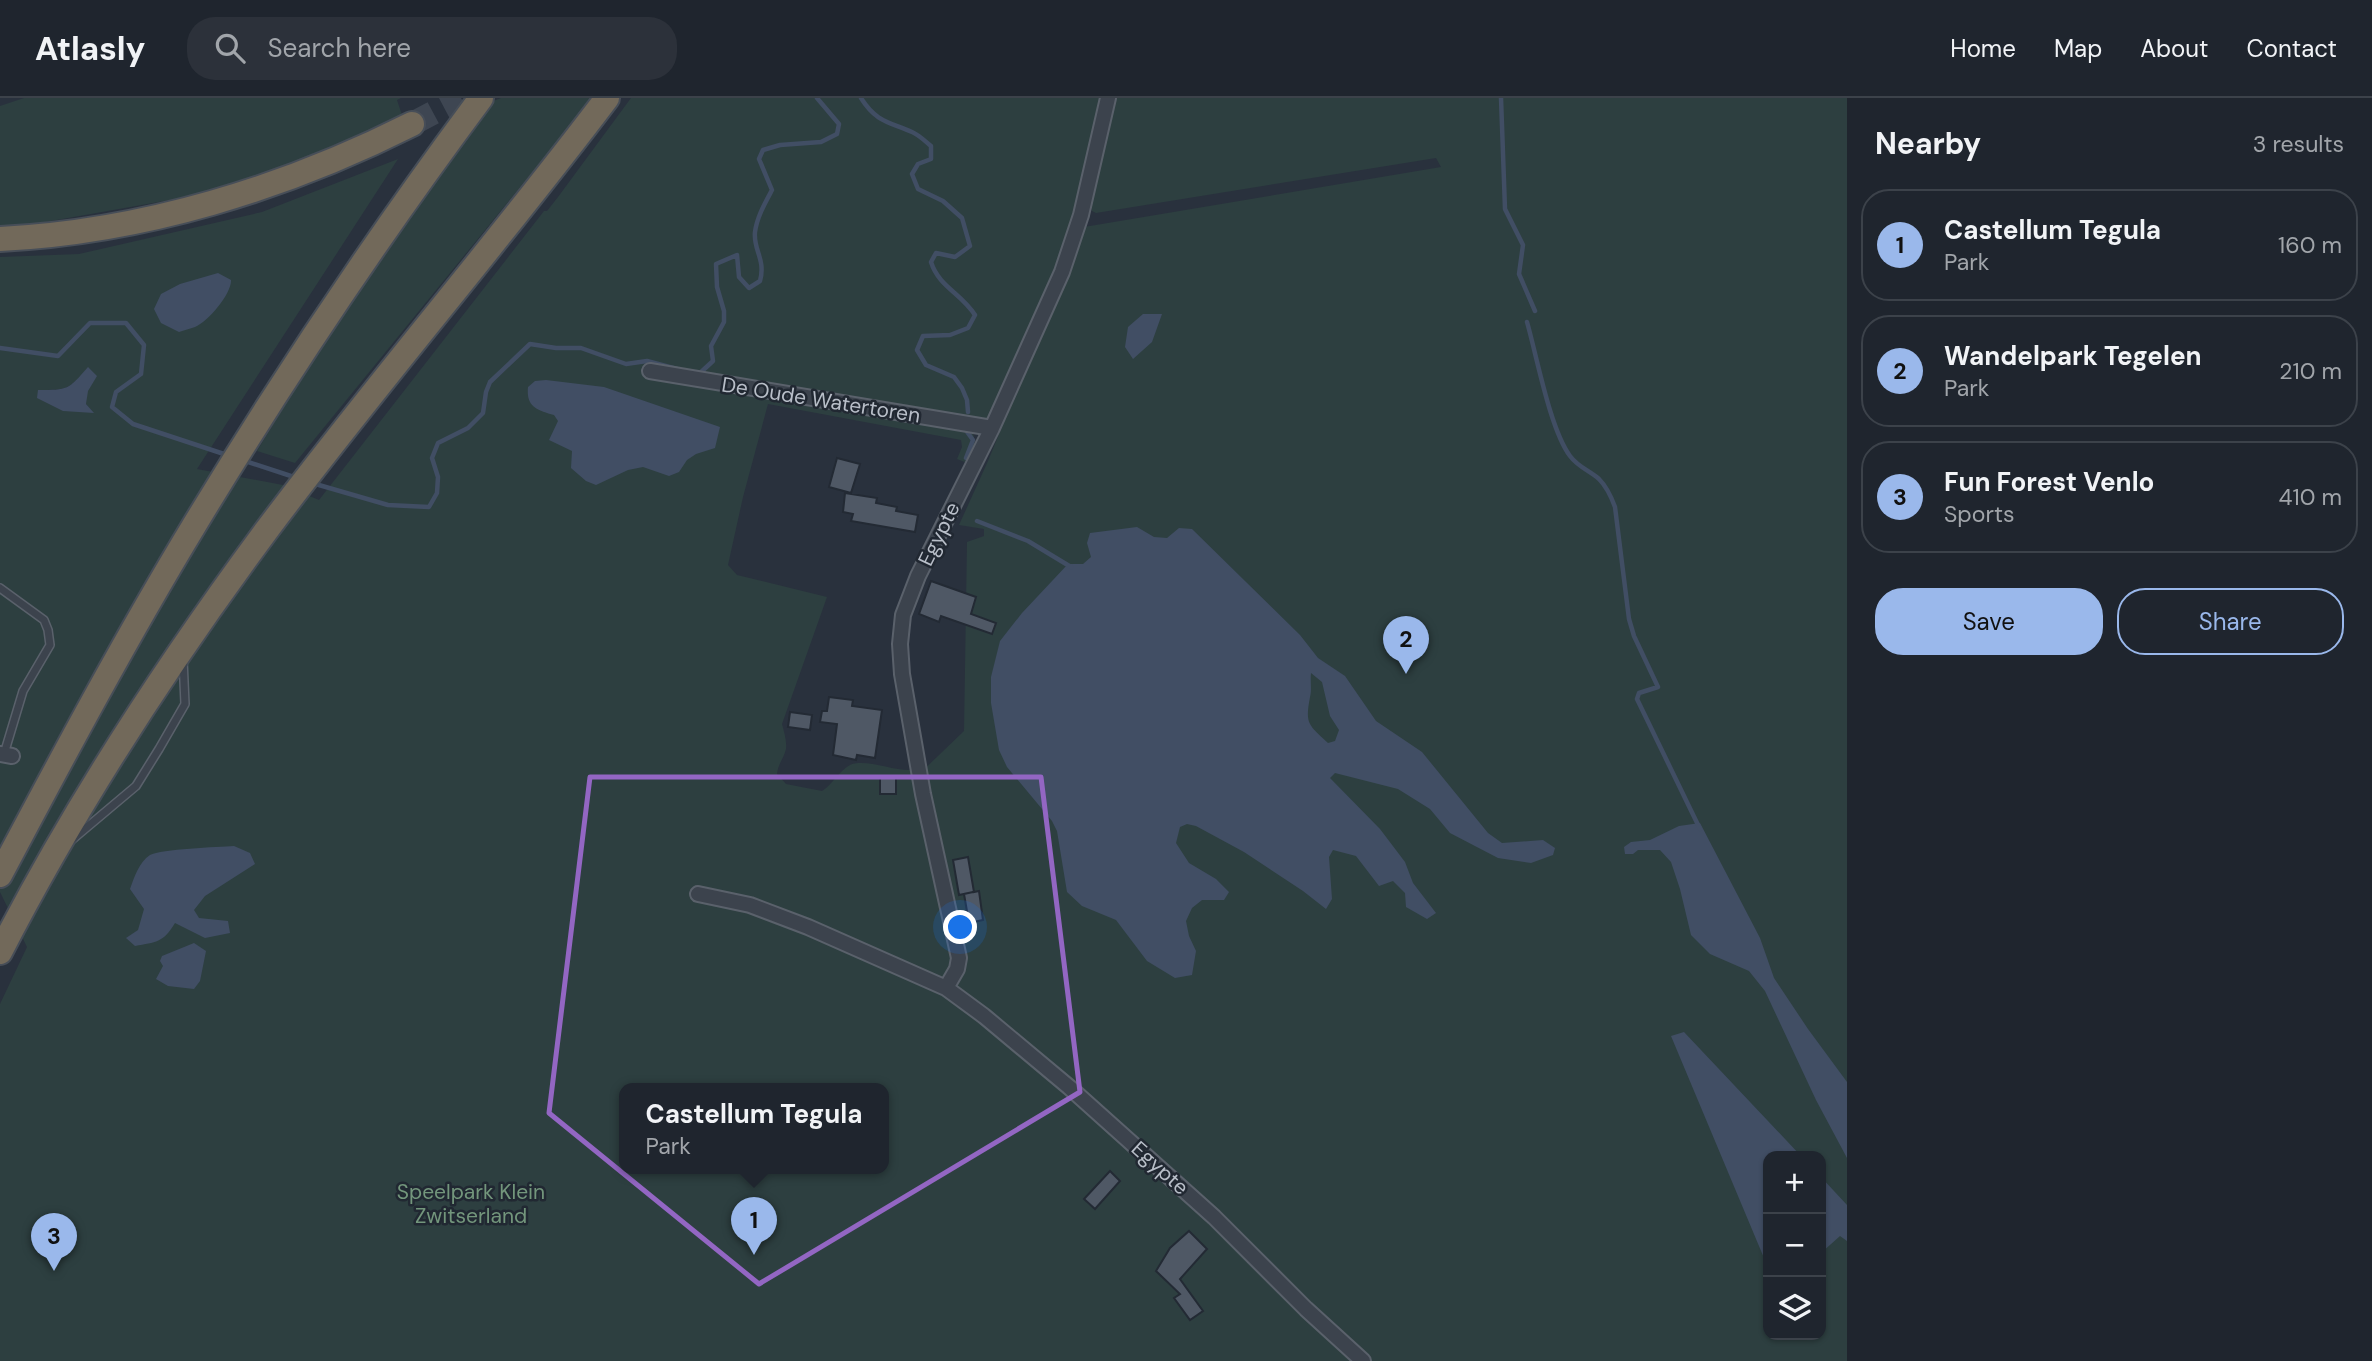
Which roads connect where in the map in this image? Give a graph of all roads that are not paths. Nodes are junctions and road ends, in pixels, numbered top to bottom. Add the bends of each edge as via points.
1 (607, 98) edge
2 (1108, 98) edge
3 (476, 106) edge
4 (412, 124) tunnel mouth
5 (0, 240) edge
6 (650, 371) dead end
7 (992, 428) junction
8 (0, 589) edge
9 (182, 648) junction
10 (5, 755) edge
11 (53, 855) junction
12 (0, 874) edge
13 (698, 894) dead end
14 (0, 952) edge
15 (946, 988) junction
16 (1363, 1361) edge

1 - 9 highway via 317,465
2 - 7 street, Egypte via 1081,215 1062,272
3 - 12 highway via 246,442 127,642
4 - 5 highway via 326,165 168,215 44,237
6 - 7 street, De Oude Watertoren
7 - 15 street, Egypte via 918,576 903,615 900,644 923,794 959,958
8 - 10 lane via 44,620 50,645 23,691
9 - 11 highway via 96,778
9 - 11 lane via 185,704 136,786
11 - 14 highway
13 - 15 street, Egypte via 762,909
15 - 16 street, Egypte via 1069,1087 1214,1217

